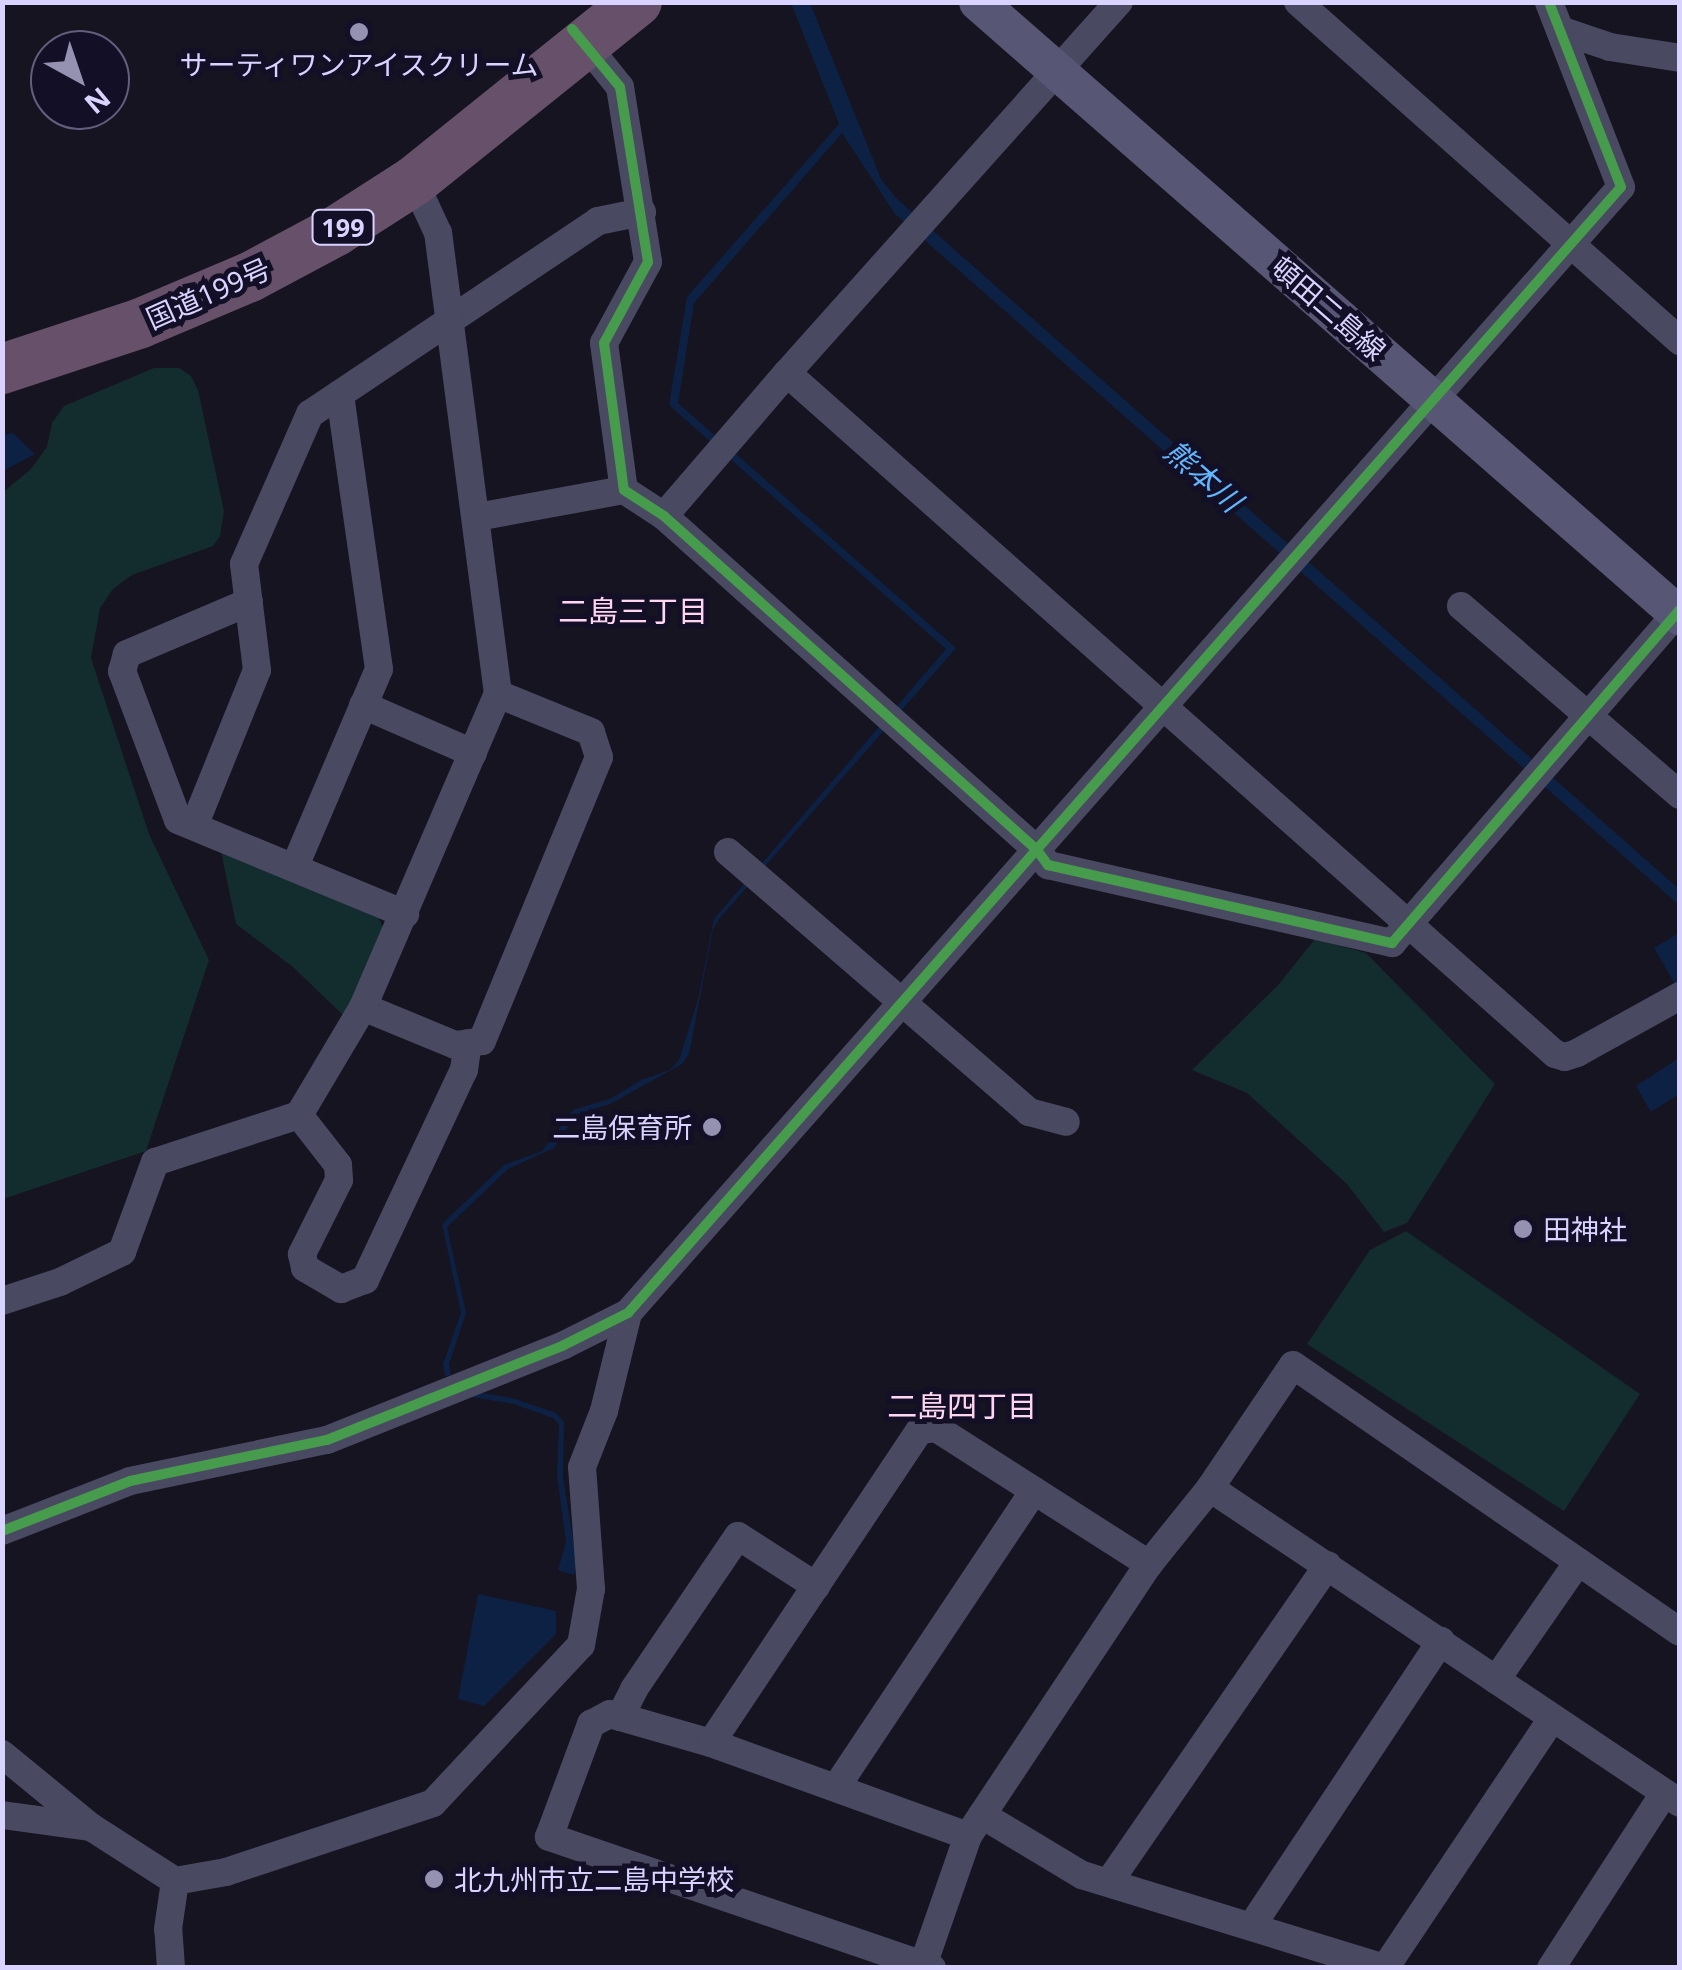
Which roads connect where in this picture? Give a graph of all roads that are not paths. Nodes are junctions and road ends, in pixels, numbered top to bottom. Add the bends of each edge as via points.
1 (636, 2) edge
2 (978, 2) edge
3 (1118, 2) edge
4 (1298, 2) edge
5 (1549, 2) edge
6 (587, 25) edge
7 (1560, 30) junction
8 (1680, 58) edge
9 (1059, 72) junction
10 (414, 181) junction
11 (642, 212) junction
12 (1570, 244) junction
13 (447, 321) junction
14 (2, 336) edge
15 (1680, 341) edge
16 (2, 369) edge
17 (787, 372) junction
18 (340, 394) junction
19 (1434, 400) junction
20 (624, 490) junction
21 (664, 516) junction
22 (477, 518) junction
23 (249, 602) junction
24 (1461, 606) dead end
25 (1678, 612) edge
26 (498, 694) junction
27 (363, 705) junction
28 (1166, 708) junction
29 (1589, 716) junction
30 (474, 753) junction
31 (1680, 795) edge
32 (194, 826) junction
33 (1038, 850) junction
34 (728, 852) dead end
35 (294, 866) junction
36 (406, 914) junction
37 (1409, 922) junction
38 (1680, 996) edge
39 (900, 1002) junction
40 (363, 1007) junction
41 (468, 1043) junction
42 (298, 1115) junction
43 (1066, 1122) dead end
44 (2, 1301) edge
45 (628, 1313) junction
46 (1210, 1488) junction
47 (1034, 1491) junction
48 (2, 1531) edge
49 (1578, 1562) junction
50 (1150, 1564) junction
51 (1328, 1566) junction
52 (816, 1586) junction
53 (1680, 1632) edge
54 (1441, 1641) junction
55 (1496, 1680) junction
56 (620, 1716) junction
57 (1551, 1720) junction
58 (711, 1743) junction
59 (2, 1754) edge
60 (836, 1786) junction
61 (1672, 1798) edge
62 (2, 1815) edge
63 (975, 1826) junction
64 (91, 1827) junction
65 (175, 1881) junction
66 (1109, 1882) junction
67 (1253, 1924) junction
68 (1303, 1956) edge
69 (926, 1966) edge
70 (171, 1968) edge
71 (1550, 1968) edge

1 - 6 highway, 国道199号 / 199
2 - 9 main road, 頓田二島線
3 - 9 street
4 - 12 street
5 - 7 street
6 - 10 highway, 国道199号 / 199
6 - 11 street via 620,86
6 - 14 highway, 国道199号 / 199 via 325,207 244,254 139,298
7 - 8 street via 1610,47
7 - 12 street via 1621,187
9 - 17 street
9 - 19 main road, 頓田二島線
10 - 13 street via 438,233
10 - 16 highway, 国道199号 / 199 via 250,277 141,324
11 - 13 street via 598,221
11 - 20 street via 648,262 604,343
12 - 15 street
12 - 19 street
13 - 18 street
13 - 22 street
17 - 21 street
17 - 28 street
18 - 23 street via 310,414 244,564
18 - 27 street via 379,669
19 - 25 main road, 頓田二島線
19 - 28 street
20 - 21 street
20 - 22 street
21 - 33 street
22 - 26 street
23 - 32 street via 258,670
23 - 32 street via 127,654 122,671 178,820
24 - 29 street
25 - 29 street
26 - 30 street
26 - 41 street via 591,732 599,757 482,1040
27 - 30 street
27 - 35 street
28 - 33 street
28 - 37 street
29 - 31 street
29 - 37 street
30 - 36 street
32 - 35 street
33 - 37 street via 1048,865 1392,942
33 - 39 street
34 - 39 street
35 - 36 street
36 - 40 street
37 - 38 street via 1555,1054 1566,1057
39 - 43 street via 1028,1112
39 - 45 street
40 - 41 street
40 - 42 street
41 - 42 street via 464,1070 366,1280 341,1289 305,1268 302,1254 339,1180 338,1165
42 - 44 street via 155,1162 122,1252
45 - 48 street via 327,1440 130,1482
45 - 65 street via 604,1411 582,1467 591,1589 582,1645 433,1803 226,1872
46 - 49 street via 1293,1365
46 - 50 street
46 - 51 street
47 - 50 street
47 - 52 street via 936,1428 920,1430
47 - 60 street
49 - 53 street
49 - 55 street
50 - 63 street
51 - 54 street
51 - 66 street
52 - 56 street via 738,1536
52 - 58 street
54 - 55 street
54 - 67 street
55 - 57 street
56 - 58 street
56 - 69 street via 591,1724 549,1837
57 - 61 street
57 - 68 street via 1385,1968
58 - 60 street
59 - 64 street
60 - 63 street
61 - 71 street
62 - 64 street
63 - 66 street
63 - 69 street
64 - 65 street
65 - 70 street
66 - 67 street
67 - 68 street

